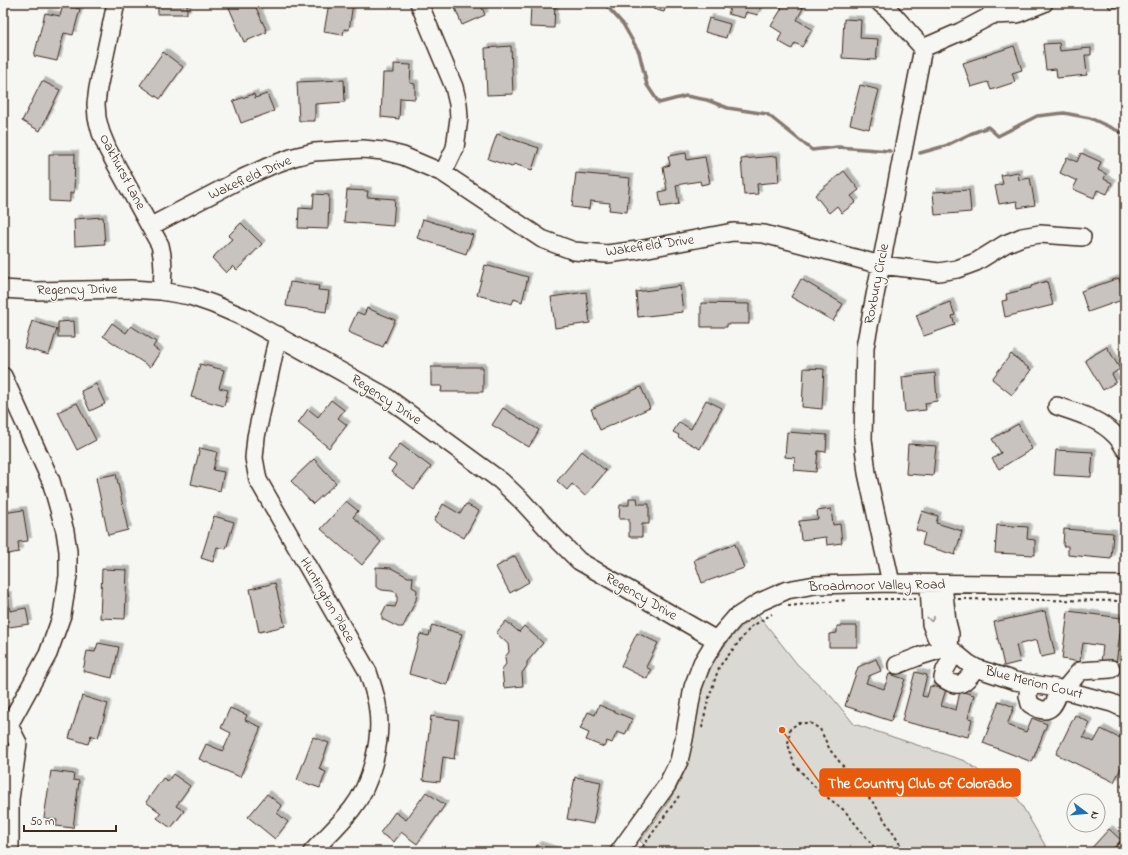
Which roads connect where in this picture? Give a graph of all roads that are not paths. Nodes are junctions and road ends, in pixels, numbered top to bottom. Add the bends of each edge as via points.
1 (116, 3) edge
2 (419, 3) edge
3 (880, 3) edge
4 (1044, 3) edge
5 (992, 9) edge
6 (923, 48) junction
7 (443, 174) junction
8 (151, 226) junction
9 (1082, 237) dead end
10 (881, 265) junction
11 (3, 289) edge
12 (161, 291) junction
13 (278, 335) junction
14 (3, 376) edge
15 (1057, 406) dead end
16 (1125, 449) edge
17 (891, 583) junction
18 (1125, 585) edge
19 (937, 591) junction
20 (716, 640) junction
21 (952, 650) junction
22 (897, 665) dead end
23 (976, 668) junction
24 (1111, 669) dead end
25 (1029, 684) junction
26 (1062, 690) junction
27 (1125, 709) edge
28 (5, 725) edge
29 (10, 852) edge
30 (312, 852) edge
31 (620, 852) edge

1 - 8 street, Oakhurst Lane via 98,88 97,118 108,150
2 - 7 street via 454,87 458,104 455,148
3 - 6 street
4 - 5 street via 1017,14
5 - 6 street via 960,32
6 - 10 street, Roxbury Circle
7 - 8 street, Wakefield Drive via 409,158 383,151 363,149 314,152 272,165 243,178
7 - 10 street, Wakefield Drive via 542,239 574,251 607,254 733,232 764,234
8 - 12 street, Oakhurst Lane via 160,244 163,258
9 - 10 street, Wakefield Drive via 1040,234 1022,237 976,262 939,272
10 - 17 street, Roxbury Circle via 865,347 864,439 867,473
11 - 12 street, Regency Drive
12 - 13 street, Regency Drive via 190,296 214,304
13 - 20 street, Regency Drive via 385,396 501,481 579,561
13 - 30 street, Huntington Place via 256,437 254,458 258,480 368,672 375,691 378,711 379,735 366,784 353,808
14 - 28 street via 51,481 66,531 68,551 68,576 62,615 48,654
15 - 16 street via 1098,421 1116,436
17 - 19 street, Broadmoor Valley Road
17 - 20 street, Broadmoor Valley Road via 815,585 787,590 760,602 735,618
18 - 19 street, Broadmoor Valley Road
19 - 21 street, Blue Merion Court via 931,624 936,637
20 - 31 street, Broadmoor Valley Road via 702,663 693,687 678,761 667,785
21 - 22 street via 920,656
21 - 23 street, Blue Merion Court
21 - 23 street via 944,670 943,678 948,682 957,685 964,683
23 - 25 street, Blue Merion Court
24 - 26 street via 1080,671
25 - 26 street, Blue Merion Court
25 - 26 street via 1030,704 1036,709 1051,708
26 - 27 street, Blue Merion Court
28 - 29 street via 18,743 10,799

